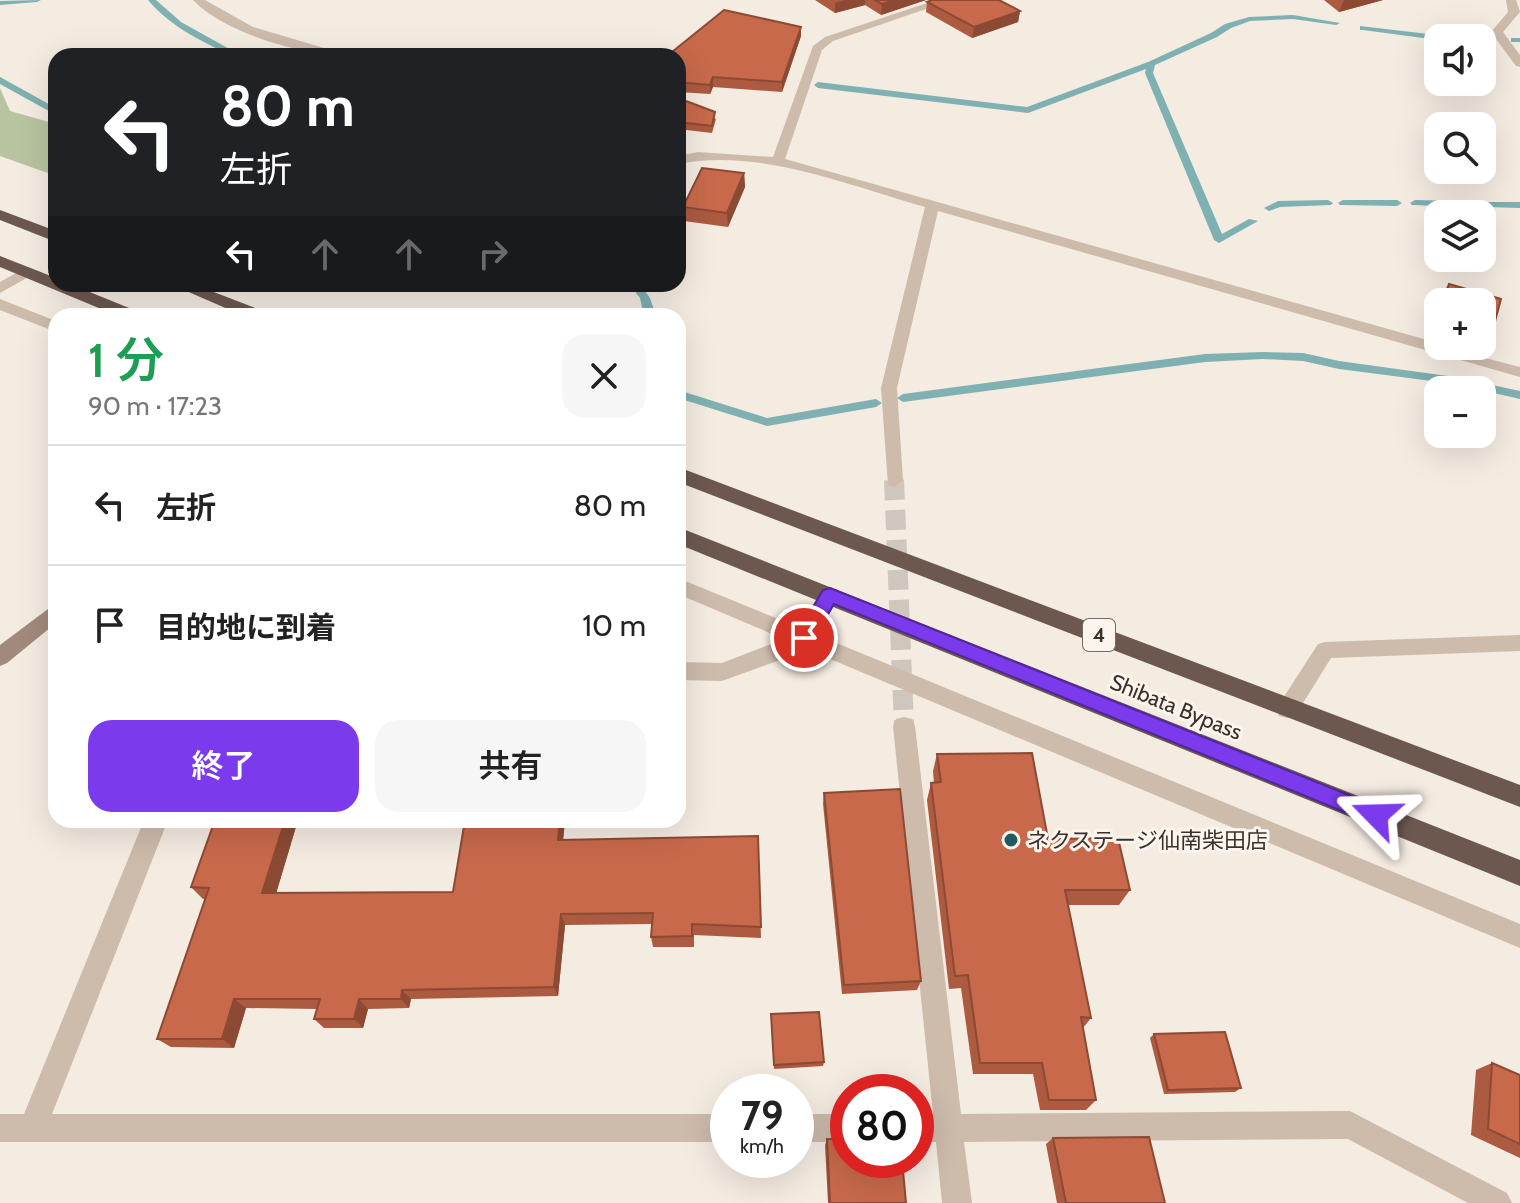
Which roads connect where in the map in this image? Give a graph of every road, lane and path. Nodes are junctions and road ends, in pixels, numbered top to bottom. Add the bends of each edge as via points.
1 (198, 0) edge
2 (947, 0) edge
3 (1511, 0) edge
4 (315, 48) edge
5 (1520, 63) edge
6 (686, 158) edge
7 (778, 161) junction
8 (933, 204) junction
9 (0, 215) edge
10 (48, 234) edge
11 (0, 261) edge
12 (27, 272) junction
13 (48, 281) edge
14 (0, 288) edge
15 (75, 292) edge
16 (198, 292) edge
17 (0, 304) edge
18 (114, 308) edge
19 (240, 308) edge
20 (48, 324) edge
21 (1520, 372) edge
22 (686, 477) edge
23 (894, 480) tunnel mouth
24 (686, 538) edge
25 (686, 589) edge
26 (830, 595) junction
27 (48, 618) edge
28 (804, 638) junction
29 (1520, 643) edge
30 (0, 657) edge
31 (686, 671) edge
32 (1287, 709) junction
33 (904, 726) tunnel mouth
34 (1520, 796) edge
35 (153, 828) edge
36 (1520, 873) edge
37 (1520, 936) edge
38 (33, 1127) junction
39 (0, 1128) edge
40 (710, 1128) edge
41 (934, 1128) edge
42 (947, 1128) junction
43 (957, 1203) edge
44 (1497, 1203) edge

1 - 4 street via 217,17
2 - 7 street via 829,39 817,48
3 - 5 street via 1514,12 1497,32
6 - 7 street
7 - 8 street
8 - 21 street
8 - 23 street via 889,388
9 - 10 highway
11 - 12 highway
12 - 13 highway
12 - 14 street
15 - 18 highway
16 - 19 highway
17 - 20 street
22 - 32 highway, Shibata Bypass / 4
24 - 26 highway, Shibata Bypass
25 - 28 street
26 - 28 street
26 - 36 highway, Shibata Bypass
27 - 30 main road
28 - 31 street via 722,672
28 - 37 street
29 - 32 street via 1325,650
32 - 34 highway, Shibata Bypass / 4
33 - 42 street
35 - 38 street
38 - 39 street
38 - 40 street
41 - 42 street
42 - 43 street
42 - 44 street via 1350,1125

